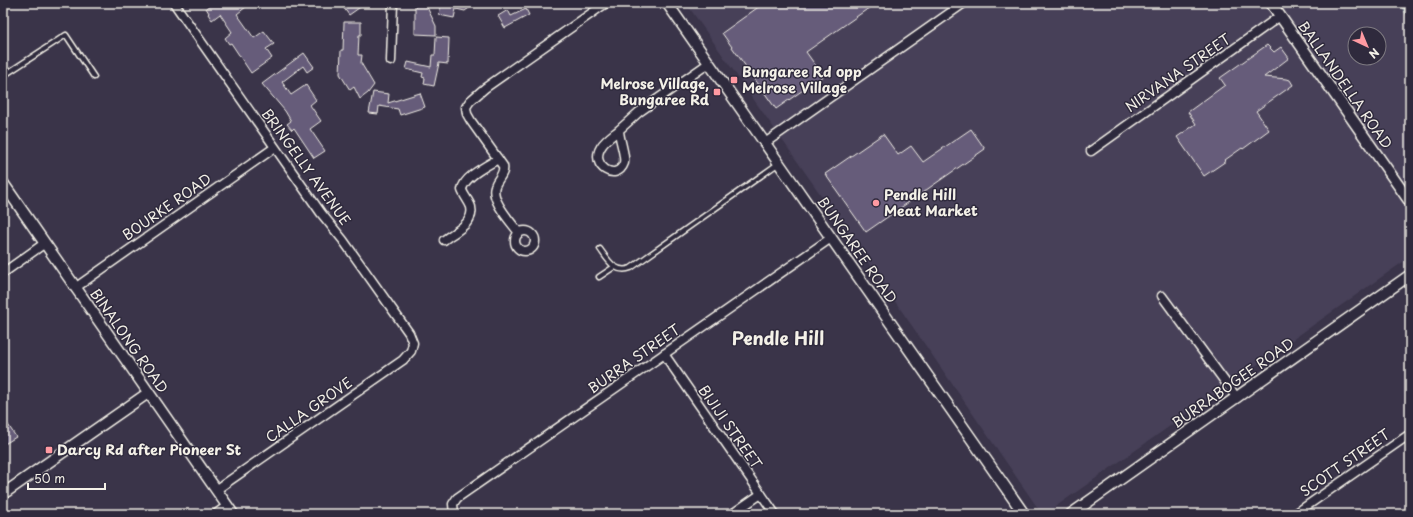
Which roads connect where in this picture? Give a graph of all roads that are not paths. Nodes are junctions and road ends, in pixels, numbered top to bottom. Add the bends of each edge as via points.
1 (174, 3) edge
2 (393, 3) edge
3 (606, 3) edge
4 (666, 3) edge
5 (964, 3) edge
6 (1271, 3) edge
7 (1280, 16) junction
8 (391, 62) dead end
9 (709, 63) junction
10 (3, 76) edge
11 (94, 77) dead end
12 (619, 130) junction
13 (765, 143) junction
14 (274, 148) junction
15 (1091, 151) dead end
16 (498, 159) junction
17 (779, 163) junction
18 (3, 183) edge
19 (1410, 202) edge
20 (519, 233) dead end
21 (831, 238) junction
22 (444, 240) dead end
23 (44, 243) junction
24 (600, 249) dead end
25 (614, 267) junction
26 (3, 272) edge
27 (1410, 275) edge
28 (599, 278) dead end
29 (75, 288) junction
30 (1162, 296) dead end
31 (413, 347) joint
32 (664, 354) junction
33 (148, 393) junction
34 (1237, 398) junction
35 (1410, 434) edge
36 (216, 490) junction
37 (3, 494) edge
38 (761, 494) junction
39 (230, 510) edge
40 (216, 514) edge
41 (454, 514) edge
42 (732, 514) edge
43 (775, 514) edge
44 (1024, 514) edge
45 (1071, 514) edge
46 (1295, 514) edge

1 - 14 street, BRINGELLY AVENUE
2 - 8 street
3 - 16 street via 485,88 468,104 467,114
4 - 9 street, BUNGAREE ROAD
5 - 13 street
6 - 7 street, BALLANDELLA ROAD
7 - 15 street, NIRVANA STREET
7 - 19 street, BALLANDELLA ROAD
9 - 12 street via 639,112
9 - 13 street, BUNGAREE ROAD
10 - 11 lane via 66,35
12 - 12 street via 624,162 618,170 607,172 598,162 598,153 603,144
13 - 17 street, BUNGAREE ROAD
14 - 29 street, BOURKE ROAD
14 - 31 street, BRINGELLY AVENUE via 409,333
16 - 20 street via 504,169 494,188 496,199
16 - 22 street via 464,183 462,190 471,208 470,218
17 - 21 street, BUNGAREE ROAD
17 - 25 lane via 631,268 624,270
18 - 23 street, BINALONG ROAD
21 - 32 street, BURRA STREET
21 - 44 street, BUNGAREE ROAD
23 - 26 street
23 - 29 street, BINALONG ROAD
24 - 25 lane
25 - 28 lane
27 - 34 street, BURRABOGEE ROAD
29 - 33 street, BINALONG ROAD
30 - 34 street
31 - 36 street, CALLA GROVE via 403,360
32 - 38 street, BIJIJI STREET
32 - 41 street, BURRA STREET via 457,498 453,504
33 - 36 street, BINALONG ROAD
33 - 37 street
34 - 45 street, BURRABOGEE ROAD
35 - 46 street, SCOTT STREET
36 - 39 street, BINALONG ROAD
38 - 42 street
38 - 43 street, BIJIJI STREET
39 - 40 street

